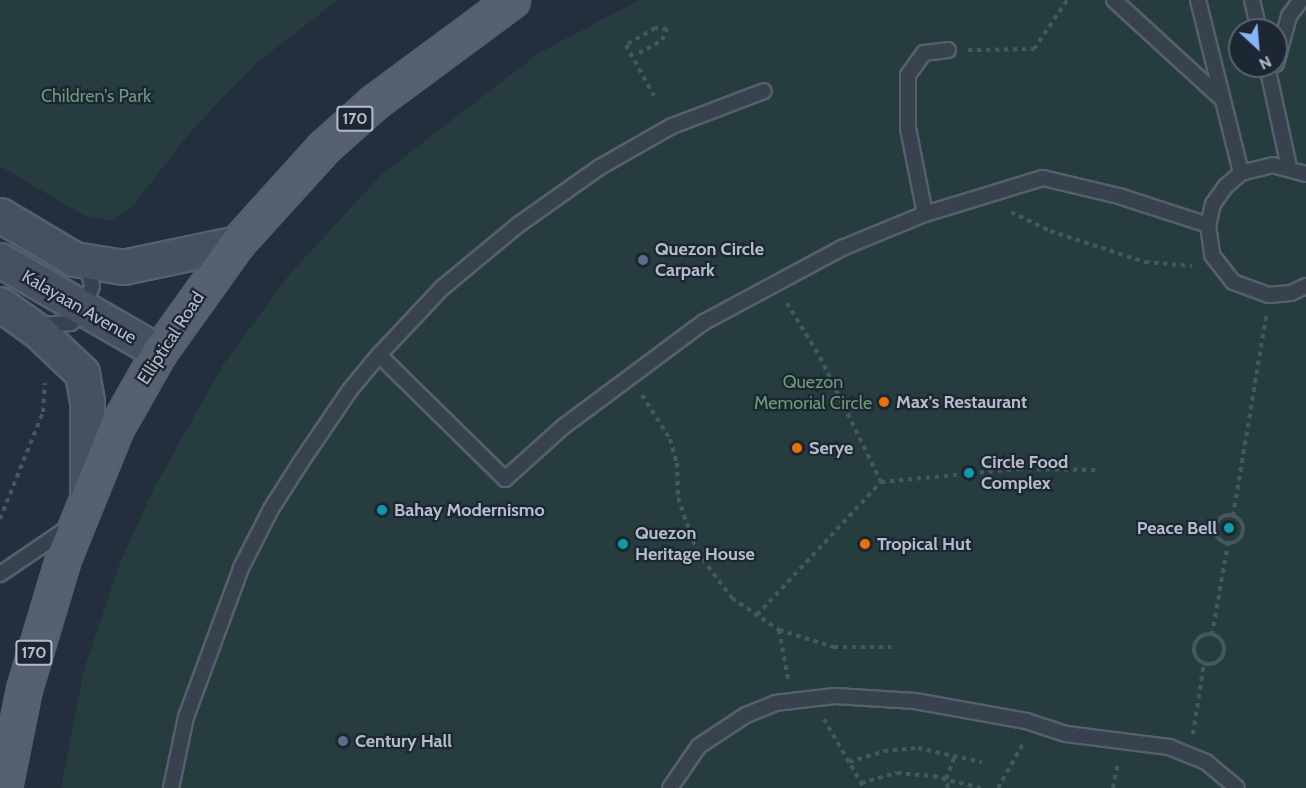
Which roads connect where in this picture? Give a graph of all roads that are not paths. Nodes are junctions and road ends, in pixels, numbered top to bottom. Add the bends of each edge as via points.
1 (1114, 0) edge
2 (1198, 0) edge
3 (1252, 0) edge
4 (1301, 0) edge
5 (494, 5) edge
6 (1256, 18) edge
7 (1288, 20) edge
8 (948, 50) road end
9 (1270, 78) edge
10 (1274, 78) edge
11 (1273, 90) junction
12 (764, 91) dead end
13 (1222, 99) junction
14 (1289, 167) junction
15 (1241, 173) junction
16 (1306, 174) edge
17 (925, 214) junction
18 (0, 215) edge
19 (1208, 225) junction
20 (237, 243) junction
21 (74, 259) junction
22 (0, 260) edge
23 (1306, 286) edge
24 (70, 302) junction
25 (11, 311) edge
26 (159, 352) junction
27 (379, 356) junction
28 (82, 510) junction
29 (0, 574) edge
30 (4, 788) edge
31 (171, 788) edge
32 (669, 788) edge
33 (1236, 788) edge

1 - 13 lane
2 - 13 lane
3 - 6 lane
4 - 7 lane
5 - 20 main road, Elliptical Road / 170 via 324,147
8 - 17 lane via 924,53 913,63 908,75 908,128
9 - 11 lane
10 - 11 lane
11 - 14 lane
12 - 27 lane via 672,126 600,167 518,225 442,288
13 - 15 lane
14 - 15 lane via 1273,165
14 - 16 lane
15 - 19 lane via 1225,186 1213,204
17 - 19 lane via 1044,178 1119,196
17 - 27 lane via 774,282 704,322 563,427 505,479
18 - 21 main road
19 - 23 lane via 1212,255 1233,282 1269,295
20 - 21 main road via 123,267
20 - 26 main road, Elliptical Road / 170
21 - 24 main road via 82,273 80,286 70,293
22 - 24 main road, Kalayaan Avenue
24 - 25 lane via 71,323 60,327 49,328
24 - 26 main road, Kalayaan Avenue
25 - 28 main road, Kalayaan Avenue via 82,373 87,401
26 - 28 main road, Elliptical Road / 170 via 116,428
27 - 31 lane via 350,390 301,462 241,568 186,717
28 - 29 lane
28 - 30 main road, Elliptical Road / 170 via 24,689
32 - 33 lane via 687,759 715,734 746,715 812,698 915,701 1032,723 1066,734 1190,752

